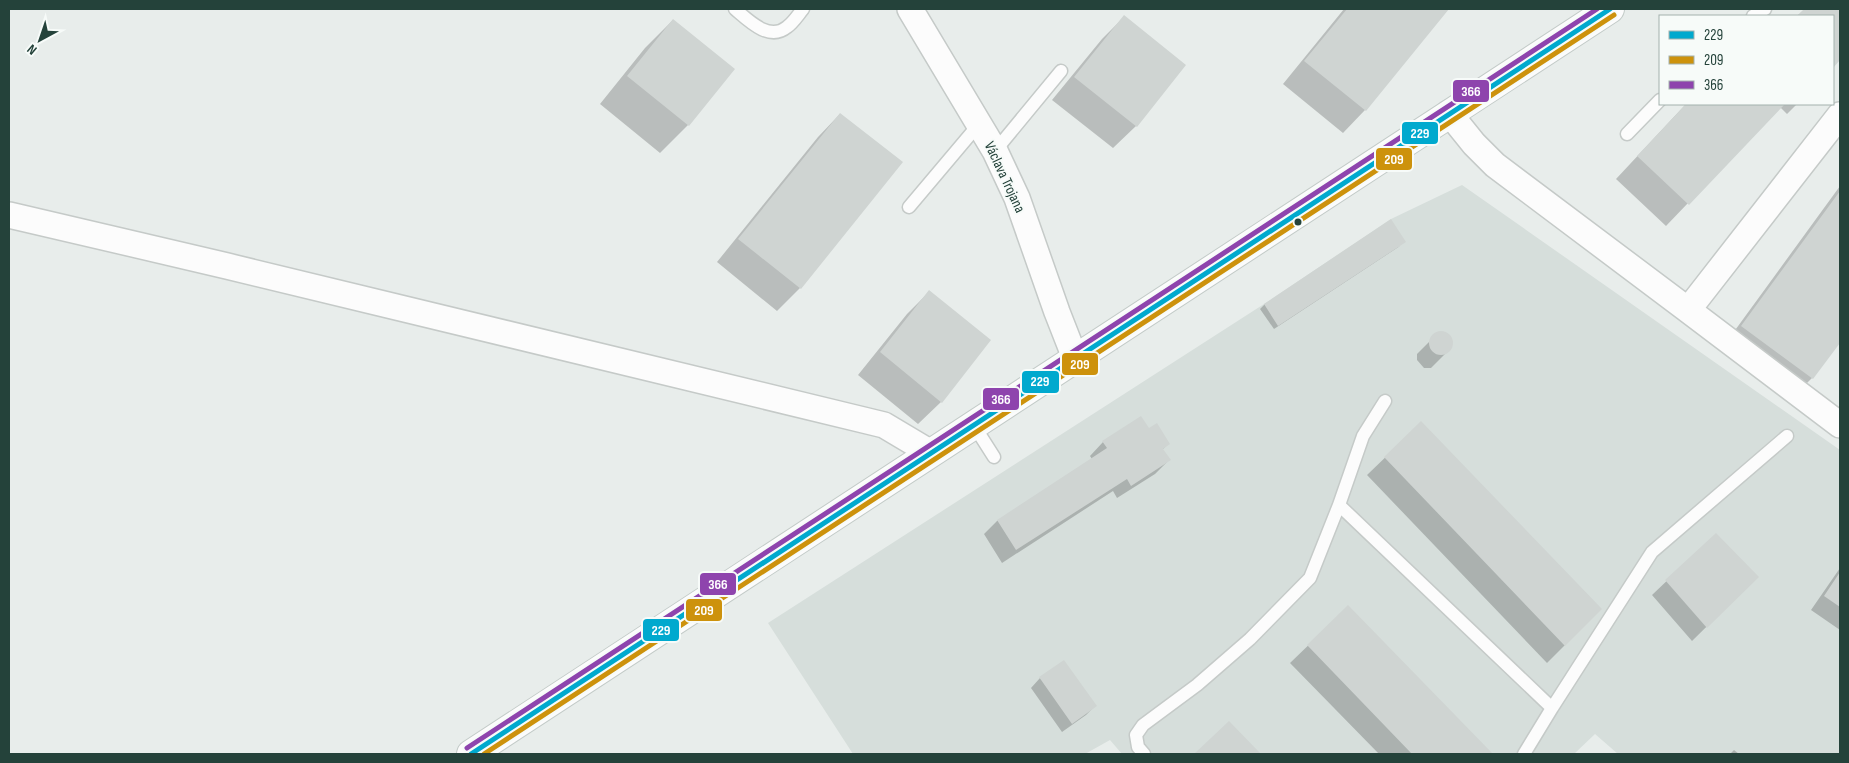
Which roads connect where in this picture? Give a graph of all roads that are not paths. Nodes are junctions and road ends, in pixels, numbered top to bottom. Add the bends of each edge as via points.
1 (735, 9) edge
2 (803, 9) edge
3 (910, 9) edge
4 (1610, 9) edge
5 (1061, 71) dead end
6 (1659, 101) edge
7 (1449, 113) junction
8 (1840, 116) edge
9 (979, 124) junction
10 (1627, 134) dead end
11 (995, 151) junction
12 (909, 207) dead end
13 (9, 215) edge
14 (1688, 310) junction
15 (1075, 358) junction
16 (1385, 401) dead end
17 (974, 424) junction
18 (1840, 426) edge
19 (1787, 436) dead end
20 (931, 453) junction
21 (994, 457) dead end
22 (1339, 505) junction
23 (1552, 708) junction
24 (470, 754) edge
25 (1144, 754) edge
26 (1524, 754) edge

1 - 2 lane via 759,28 776,32 787,28
3 - 9 street, Václava Trojana
4 - 7 street
5 - 11 lane
6 - 10 lane
7 - 14 street via 1495,165
7 - 15 street
8 - 14 street
9 - 11 street, Václava Trojana
9 - 12 lane
11 - 15 street, Václava Trojana via 1017,198
13 - 20 street via 884,425
14 - 18 street
15 - 17 street
16 - 22 lane via 1363,436
17 - 20 street
17 - 21 lane
19 - 23 lane via 1652,552
20 - 24 street
22 - 23 lane
22 - 25 lane via 1310,578 1250,639 1197,685 1143,725 1136,735 1138,747
23 - 26 lane

